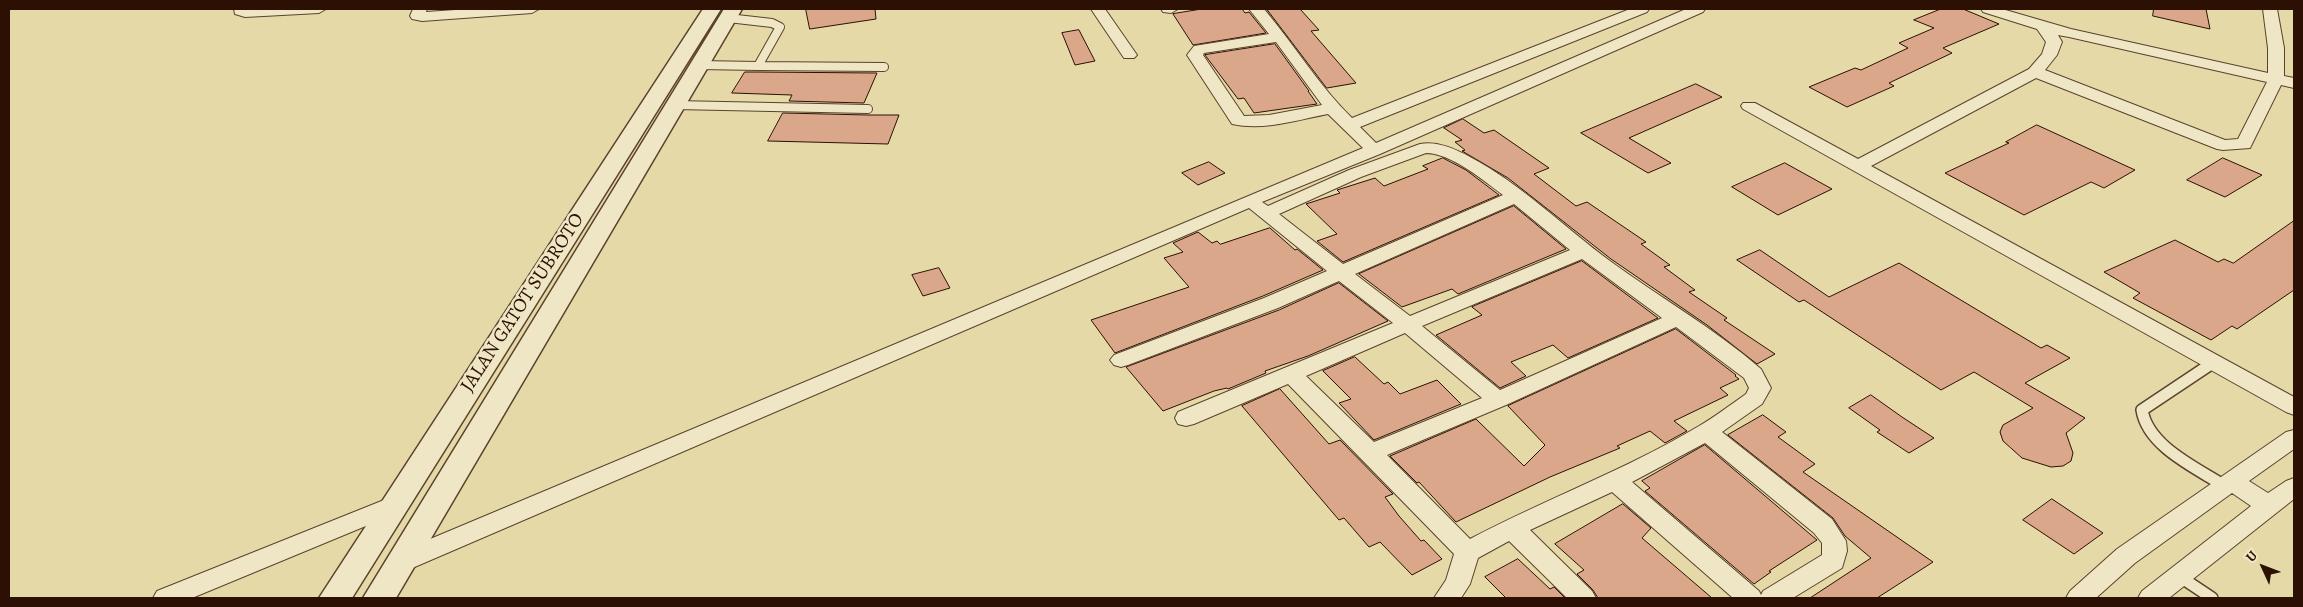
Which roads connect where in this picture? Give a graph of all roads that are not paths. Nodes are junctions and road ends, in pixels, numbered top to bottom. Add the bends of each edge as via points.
1 (241, 9) edge
2 (319, 9) edge
3 (420, 9) edge
4 (532, 9) edge
5 (1098, 9) edge
6 (1256, 9) edge
7 (1642, 9) edge
8 (1698, 9) edge
9 (1988, 9) edge
10 (2270, 9) edge
11 (498, 10) edge
12 (724, 12) edge
13 (2042, 26) junction
14 (1280, 37) junction
15 (1129, 55) dead end
16 (699, 65) junction
17 (758, 66) junction
18 (884, 67) dead end
19 (2035, 72) junction
20 (2276, 79) junction
21 (2294, 83) edge
22 (675, 106) junction
23 (1748, 106) dead end
24 (1332, 108) junction
25 (868, 110) dead end
26 (1351, 126) junction
27 (1372, 148) junction
28 (1859, 166) junction
29 (1515, 197) junction
30 (1259, 207) junction
31 (1584, 251) junction
32 (1341, 271) junction
33 (1677, 318) junction
34 (1408, 325) junction
35 (1121, 360) dead end
36 (2214, 362) junction
37 (1291, 374) junction
38 (1498, 400) junction
39 (2294, 407) edge
40 (1186, 418) dead end
41 (1707, 432) junction
42 (2294, 438) edge
43 (1371, 453) junction
44 (1615, 481) junction
45 (2229, 484) junction
46 (2294, 487) edge
47 (2268, 505) junction
48 (388, 514) junction
49 (1512, 528) junction
50 (1467, 552) junction
51 (403, 557) junction
52 (2179, 576) junction
53 (341, 588) edge
54 (166, 598) edge
55 (379, 598) edge
56 (1447, 598) edge
57 (1583, 598) edge
58 (1750, 598) edge
59 (1772, 598) edge
60 (2078, 598) edge
61 (2151, 598) edge
62 (2212, 598) edge

1 - 2 street via 240,12 245,13
3 - 11 street via 417,16 422,17
4 - 11 street
5 - 15 street
6 - 14 street
7 - 26 street
8 - 27 street
9 - 13 street
10 - 20 street via 2276,48
12 - 16 street, JALAN GATOT SUBROTO
12 - 17 lane via 780,27
12 - 48 street, JALAN GATOT SUBROTO
13 - 19 street via 2054,42 2049,55
13 - 20 street
14 - 24 street
14 - 24 street via 1198,49 1195,55 1242,122 1262,122
16 - 17 lane
16 - 22 street, JALAN GATOT SUBROTO
17 - 18 lane
19 - 20 street via 2223,145 2235,146 2244,144
19 - 28 street
20 - 21 street
22 - 25 lane
22 - 51 street, JALAN GATOT SUBROTO
23 - 28 street
24 - 26 street
26 - 27 street
27 - 30 street via 1329,167
28 - 36 street
29 - 30 street via 1458,156 1446,150 1425,148
29 - 31 street
29 - 32 street
30 - 32 street
30 - 51 street
31 - 33 street
31 - 34 street
32 - 34 street
32 - 35 street via 1271,303
33 - 38 street
33 - 41 street via 1744,366 1753,374 1760,388 1754,399
34 - 37 street
34 - 38 street
36 - 39 street
36 - 45 lane via 2142,410 2142,418 2155,438
37 - 40 street
37 - 43 street
38 - 43 street
41 - 44 street
41 - 59 street via 1809,512 1834,541 1836,551 1833,560
42 - 45 street
43 - 50 street
44 - 49 street
44 - 58 street
45 - 47 street
45 - 60 street via 2126,556
46 - 47 street
47 - 52 street
48 - 53 street, JALAN GATOT SUBROTO
48 - 54 street
49 - 50 street
49 - 57 street
50 - 56 street via 1457,584
51 - 55 street, JALAN GATOT SUBROTO
52 - 61 street
52 - 62 lane

